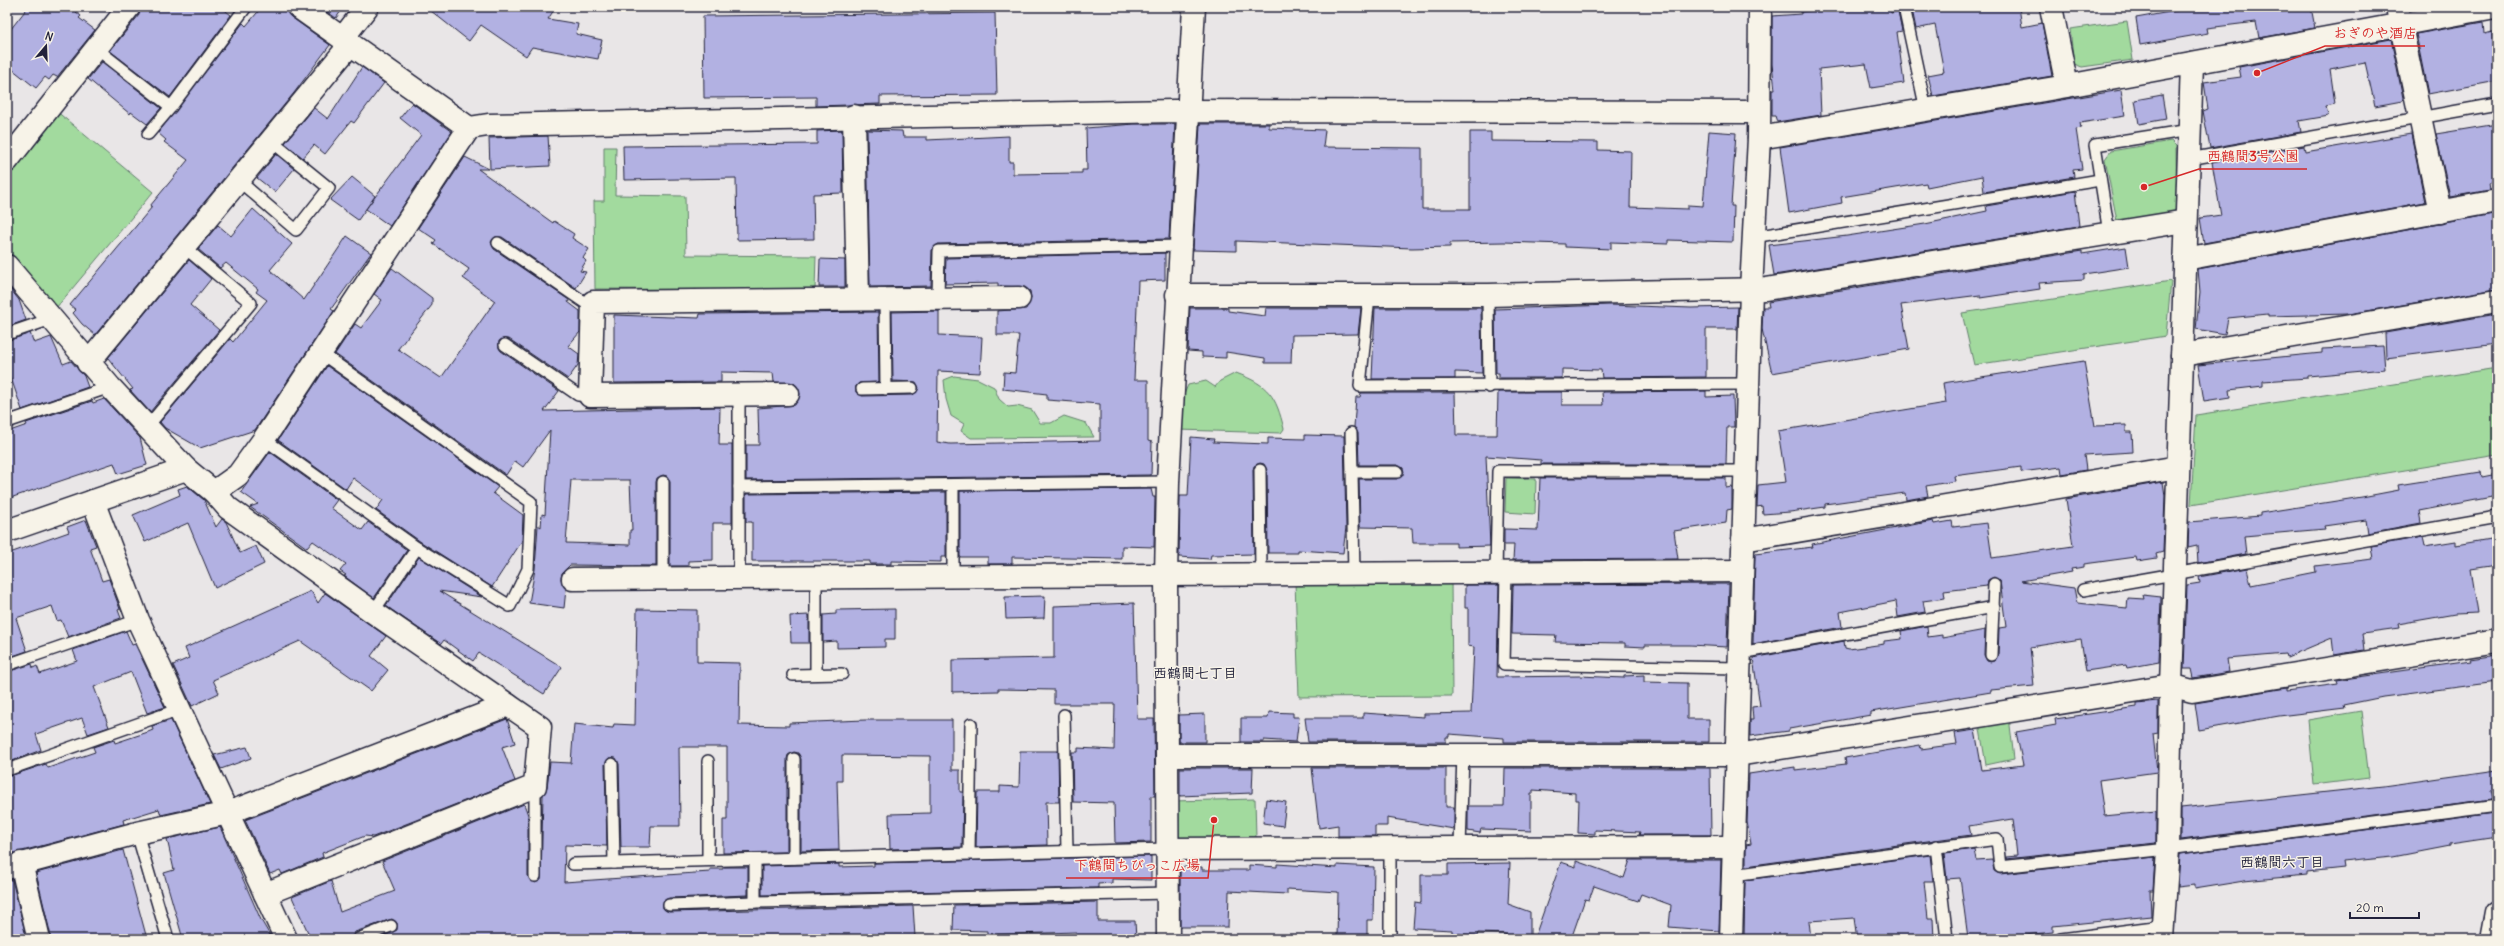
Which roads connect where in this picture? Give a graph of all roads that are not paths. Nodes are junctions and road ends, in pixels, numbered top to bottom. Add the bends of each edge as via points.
1 (129, 7) edge
2 (246, 7) edge
3 (298, 7) edge
4 (367, 7) edge
5 (1194, 7) edge
6 (1760, 7) edge
7 (1904, 7) edge
8 (2051, 7) edge
9 (2495, 7) edge
10 (2399, 15) edge
11 (346, 42) junction
12 (97, 49) junction
13 (2192, 63) junction
14 (2067, 86) junction
15 (2497, 104) edge
16 (171, 107) junction
17 (1926, 110) junction
18 (1189, 111) junction
19 (1760, 112) junction
20 (854, 116) junction
21 (2420, 118) junction
22 (469, 128) junction
23 (2190, 130) junction
24 (148, 134) dead end
25 (1759, 138) junction
26 (270, 140) junction
27 (2188, 159) junction
28 (7, 161) edge
29 (238, 180) junction
30 (2100, 180) junction
31 (2497, 201) edge
32 (2440, 212) junction
33 (2186, 221) junction
34 (2108, 233) junction
35 (1753, 237) junction
36 (498, 243) dead end
37 (1181, 246) junction
38 (184, 247) junction
39 (2185, 258) junction
40 (7, 266) edge
41 (1751, 290) junction
42 (1178, 296) junction
43 (1369, 296) junction
44 (1488, 296) junction
45 (858, 298) junction
46 (938, 298) junction
47 (1019, 298) dead end
48 (885, 300) junction
49 (2497, 301) edge
50 (593, 302) junction
51 (51, 319) junction
52 (7, 334) edge
53 (505, 345) dead end
54 (321, 353) junction
55 (2182, 355) junction
56 (88, 363) junction
57 (1748, 384) junction
58 (110, 387) junction
59 (1489, 387) junction
60 (912, 388) dead end
61 (862, 389) dead end
62 (886, 389) junction
63 (739, 394) junction
64 (788, 394) dead end
65 (590, 396) junction
66 (7, 422) edge
67 (147, 427) junction
68 (1351, 433) dead end
69 (264, 439) junction
70 (2178, 467) junction
71 (186, 469) junction
72 (1260, 470) dead end
73 (1352, 472) junction
74 (1397, 472) dead end
75 (1745, 472) junction
76 (663, 482) dead end
77 (1168, 482) junction
78 (953, 485) junction
79 (739, 487) junction
80 (214, 492) junction
81 (93, 501) junction
82 (2497, 517) edge
83 (7, 531) edge
84 (1743, 540) junction
85 (417, 548) junction
86 (1742, 571) junction
87 (1501, 572) junction
88 (1261, 574) junction
89 (1354, 574) junction
90 (1166, 575) junction
91 (2174, 575) junction
92 (953, 576) junction
93 (663, 578) junction
94 (739, 578) junction
95 (816, 578) junction
96 (573, 579) dead end
97 (1994, 584) dead end
98 (2083, 590) dead end
99 (1994, 607) junction
100 (373, 612) junction
101 (138, 620) junction
102 (2497, 641) edge
103 (1991, 655) dead end
104 (1739, 660) junction
105 (7, 665) edge
106 (816, 674) junction
107 (842, 674) dead end
108 (793, 675) dead end
109 (2171, 685) junction
110 (508, 705) junction
111 (180, 709) junction
112 (1064, 715) dead end
113 (971, 724) dead end
114 (1463, 754) junction
115 (1167, 755) junction
116 (1737, 755) junction
117 (794, 759) dead end
118 (708, 761) dead end
119 (612, 764) dead end
120 (7, 770) edge
121 (534, 786) junction
122 (2497, 806) edge
123 (228, 813) junction
124 (137, 833) junction
125 (1936, 846) junction
126 (1460, 847) junction
127 (1734, 847) junction
128 (1168, 848) junction
129 (1390, 848) junction
130 (2168, 849) junction
131 (1067, 851) junction
132 (969, 854) junction
133 (794, 858) junction
134 (755, 859) junction
135 (708, 860) junction
136 (614, 863) junction
137 (573, 864) dead end
138 (14, 865) edge
139 (1733, 875) junction
140 (535, 876) dead end
141 (1169, 892) junction
142 (265, 894) junction
143 (755, 902) junction
144 (669, 905) dead end
145 (2497, 912) edge
146 (391, 926) dead end
147 (2162, 932) edge
148 (38, 938) edge
149 (168, 939) edge
150 (286, 939) edge
151 (358, 939) edge
152 (1168, 939) edge
153 (1390, 939) edge
154 (1731, 939) edge
155 (1947, 939) edge
156 (2061, 939) edge
157 (2492, 939) edge

1 - 12 street
2 - 16 lane
3 - 11 street
4 - 11 street via 349,30
5 - 18 street
6 - 19 street
7 - 17 lane
8 - 14 street
9 - 10 street
10 - 13 street
10 - 21 street
11 - 22 street
11 - 26 street via 344,52
12 - 16 lane
12 - 28 street
13 - 14 street
13 - 23 street
14 - 17 street
15 - 21 lane
16 - 24 lane
17 - 25 street
18 - 19 street
18 - 20 street
18 - 37 street
19 - 25 street
20 - 22 street via 488,125
20 - 45 street
21 - 27 lane
21 - 32 street
22 - 54 street
23 - 27 street
23 - 30 lane via 2095,144
25 - 35 street
26 - 29 street
26 - 29 lane via 329,188 296,230
27 - 33 street
29 - 38 street
30 - 34 lane
30 - 35 lane
31 - 32 street
32 - 39 street
33 - 34 street
33 - 39 street
34 - 41 street
35 - 41 street
36 - 50 lane via 584,302
37 - 42 street
37 - 46 lane via 939,251
38 - 56 street
38 - 67 lane via 251,303
39 - 55 street
40 - 51 street
41 - 44 street
41 - 57 street
42 - 43 street
42 - 77 street
43 - 44 street
43 - 59 lane via 1360,386
44 - 59 lane
45 - 48 street
45 - 50 street
46 - 47 street
46 - 48 street
48 - 62 lane
49 - 55 street
50 - 65 street
51 - 52 lane
51 - 56 street
53 - 65 lane via 578,395
54 - 69 street
54 - 85 lane via 531,502 528,569 510,606
55 - 70 street
56 - 58 street
57 - 59 lane
57 - 75 street
58 - 66 lane
58 - 67 street
60 - 62 lane
61 - 62 lane
63 - 64 street
63 - 65 street
63 - 79 lane
67 - 71 street
68 - 73 lane
69 - 80 street via 238,474
69 - 85 lane
70 - 84 street
70 - 91 street
71 - 80 street
71 - 81 street
72 - 88 lane
73 - 74 lane
73 - 89 lane
75 - 84 street
75 - 87 lane via 1498,471
76 - 93 lane
77 - 78 lane
77 - 90 street
78 - 79 lane
78 - 92 lane
79 - 94 lane
80 - 100 street via 228,508
81 - 83 street
81 - 101 street
82 - 91 lane
84 - 86 street
85 - 100 lane
86 - 87 street
86 - 104 street
87 - 89 street
87 - 104 lane via 1504,664
88 - 89 street
88 - 90 street
90 - 92 street
90 - 115 street
91 - 98 lane
91 - 109 street
92 - 95 street
93 - 94 street
93 - 96 street
94 - 95 street
95 - 106 lane
97 - 99 lane
99 - 103 lane
99 - 104 lane
100 - 110 street
101 - 105 lane
101 - 111 street
102 - 109 street via 2192,691
104 - 116 street
106 - 107 lane
106 - 108 lane
109 - 116 street
109 - 130 street
110 - 121 street via 540,728
110 - 123 street
111 - 120 lane
111 - 123 street
112 - 131 lane
113 - 132 lane
114 - 115 street
114 - 116 street
114 - 126 lane
115 - 128 street
116 - 127 street
117 - 133 lane
118 - 135 lane
119 - 136 lane
121 - 140 lane
121 - 142 street
122 - 130 lane
123 - 124 street
123 - 142 street
124 - 138 street
124 - 149 lane
125 - 130 lane via 1997,839 2000,867
125 - 139 lane
125 - 155 lane
126 - 127 street
126 - 129 street
127 - 139 street
128 - 129 street
128 - 131 lane
128 - 141 street
129 - 153 lane
130 - 147 street
131 - 132 lane
132 - 133 lane
133 - 134 lane
134 - 135 lane
134 - 143 lane
135 - 136 lane
136 - 137 lane
138 - 148 street
139 - 154 street
141 - 143 lane
141 - 152 street
142 - 150 street
143 - 144 lane
145 - 157 street
146 - 151 lane
147 - 156 lane

